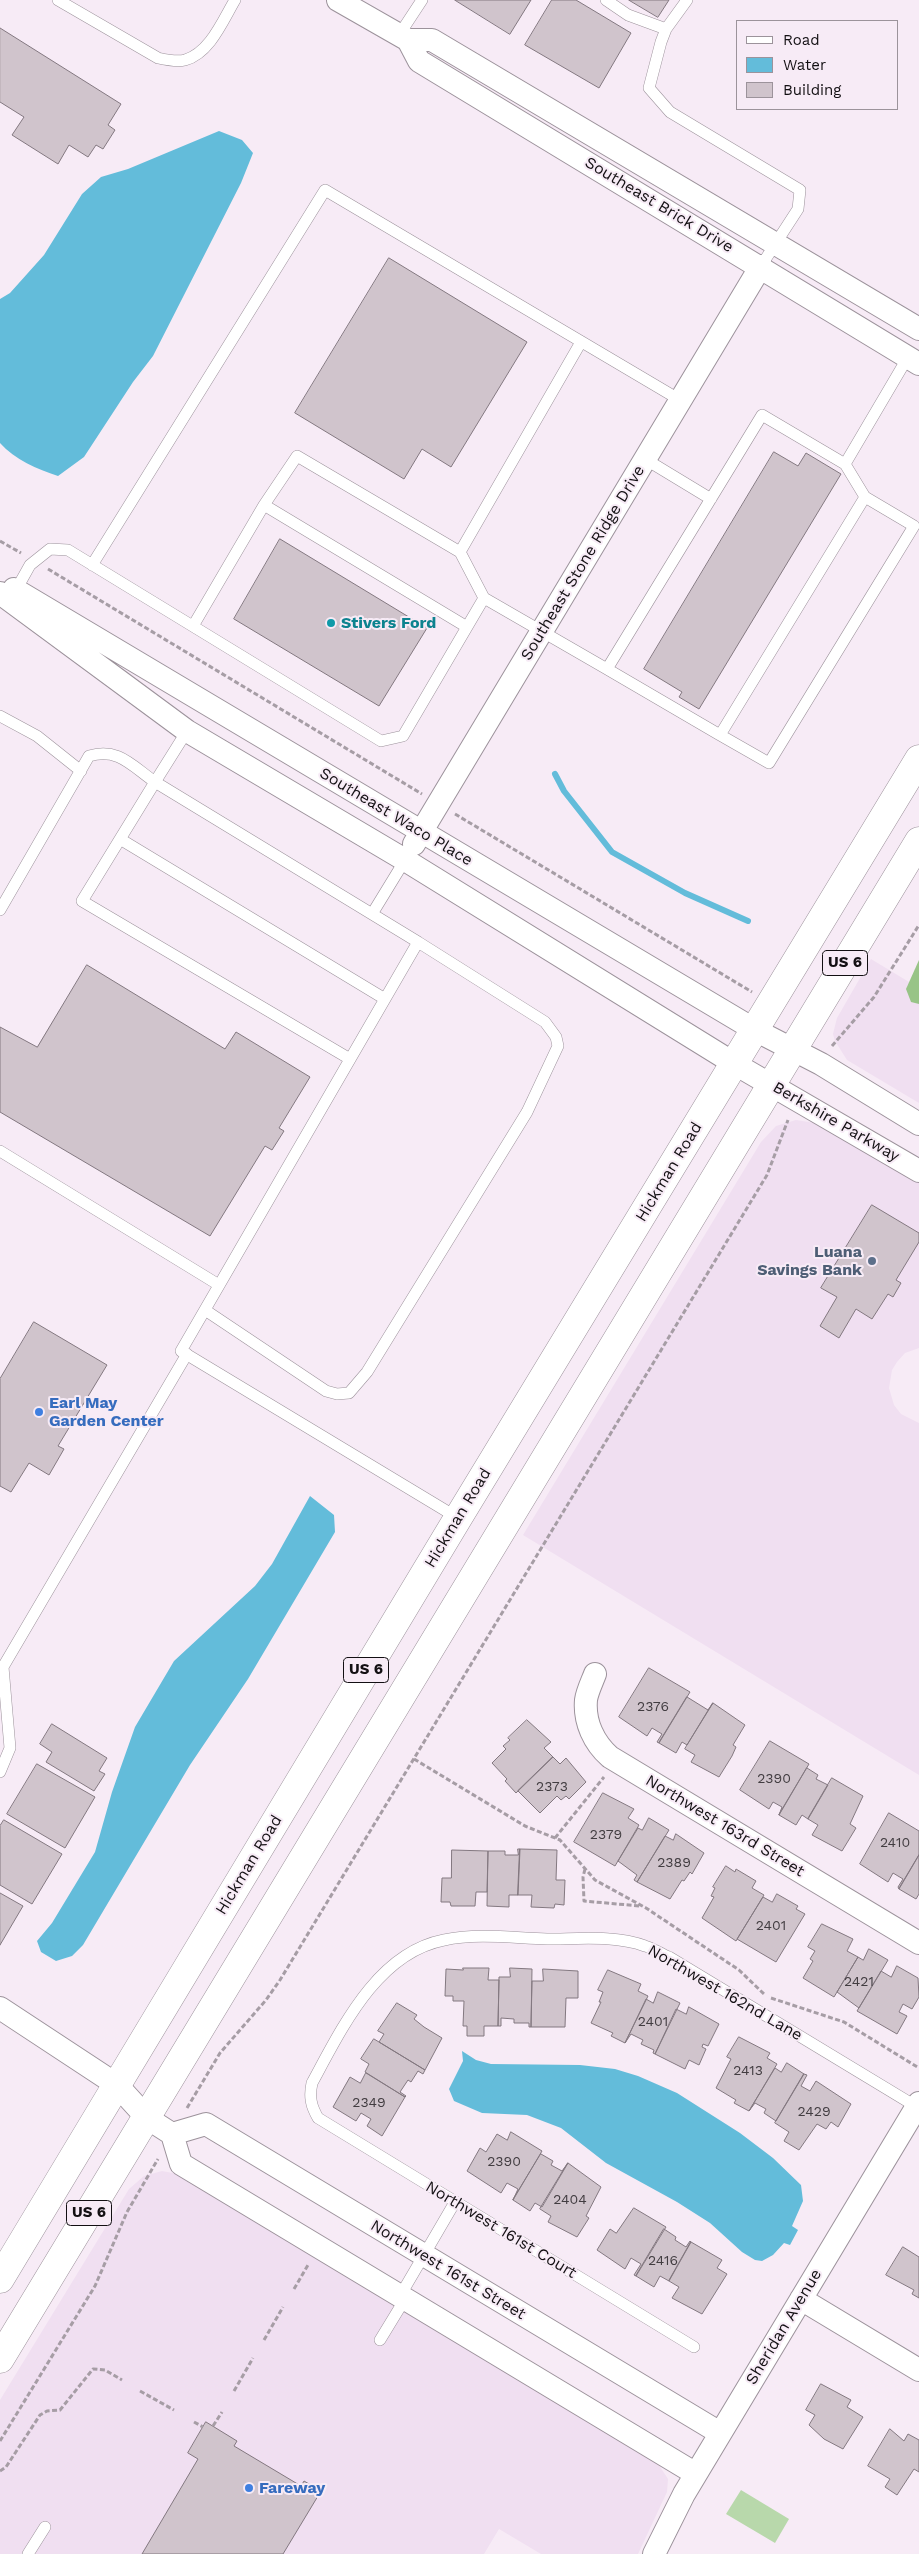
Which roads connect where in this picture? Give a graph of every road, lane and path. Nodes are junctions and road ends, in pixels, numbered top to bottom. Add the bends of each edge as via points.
1 (58, 0) edge
2 (235, 0) edge
3 (338, 0) edge
4 (422, 0) edge
5 (606, 0) edge
6 (687, 0) edge
7 (666, 29) junction
8 (404, 37) junction
9 (774, 243) junction
10 (761, 266) junction
11 (919, 329) edge
12 (581, 342) junction
13 (913, 360) edge
14 (680, 400) junction
15 (645, 459) junction
16 (844, 464) junction
17 (865, 497) junction
18 (711, 499) junction
19 (264, 505) junction
20 (0, 541) edge
21 (460, 552) junction
22 (34, 561) junction
23 (92, 565) junction
24 (5, 588) edge
25 (484, 598) junction
26 (193, 626) junction
27 (467, 627) junction
28 (542, 631) junction
29 (607, 669) junction
30 (0, 716) edge
31 (187, 731) junction
32 (720, 735) junction
33 (919, 759) edge
34 (81, 770) junction
35 (155, 782) junction
36 (439, 804) junction
37 (421, 833) junction
38 (120, 839) junction
39 (919, 841) edge
40 (405, 860) junction
41 (0, 910) edge
42 (372, 914) junction
43 (919, 925) edge
44 (418, 942) junction
45 (753, 993) dead end
46 (385, 998) junction
47 (755, 1030) junction
48 (793, 1050) junction
49 (350, 1060) junction
50 (821, 1064) junction
51 (753, 1074) junction
52 (800, 1100) junction
53 (919, 1124) edge
54 (0, 1150) edge
55 (919, 1171) edge
56 (220, 1286) junction
57 (205, 1310) junction
58 (187, 1354) junction
59 (458, 1518) junction
60 (595, 1674) dead end
61 (414, 1759) junction
62 (616, 1761) junction
63 (0, 1772) edge
64 (555, 1838) junction
65 (585, 1868) junction
66 (643, 1906) junction
67 (919, 1943) edge
68 (0, 2008) edge
69 (919, 2068) edge
70 (117, 2085) junction
71 (199, 2089) dead end
72 (918, 2105) edge
73 (312, 2108) joint
74 (147, 2118) junction
75 (172, 2134) junction
76 (149, 2174) dead end
77 (455, 2202) junction
78 (424, 2255) junction
79 (308, 2265) dead end
80 (0, 2279) edge
81 (294, 2289) dead end
82 (402, 2297) junction
83 (801, 2299) junction
84 (284, 2307) dead end
85 (264, 2340) dead end
86 (380, 2340) dead end
87 (694, 2347) dead end
88 (253, 2358) dead end
89 (0, 2359) edge
90 (919, 2370) edge
91 (122, 2380) dead end
92 (140, 2391) dead end
93 (234, 2391) dead end
94 (174, 2410) dead end
95 (222, 2412) dead end
96 (194, 2422) dead end
97 (213, 2426) dead end
98 (203, 2428) dead end
99 (720, 2433) junction
100 (0, 2441) edge
101 (0, 2471) edge
102 (696, 2474) junction
103 (45, 2527) dead end
104 (28, 2554) edge
105 (654, 2554) edge

1 - 2 lane via 158,58 174,61 186,60 204,47
3 - 8 street, Southeast Brick Drive
4 - 8 lane
5 - 7 lane via 628,14
6 - 7 lane
7 - 9 lane via 649,88 670,112 800,190 798,209
8 - 9 street, Southeast Brick Drive via 432,40
8 - 10 street, Southeast Brick Drive via 419,61
9 - 10 lane
9 - 11 street, Southeast Brick Drive
10 - 13 street, Southeast Brick Drive
10 - 14 street, Southeast Stone Ridge Drive
12 - 14 lane
12 - 21 lane
12 - 23 lane via 324,190
13 - 16 lane
14 - 15 street, Southeast Stone Ridge Drive
15 - 18 lane
15 - 28 street, Southeast Stone Ridge Drive
16 - 17 lane
16 - 18 lane via 762,415
17 - 32 lane
17 - 32 lane via 914,526 909,535 769,763
18 - 29 lane
19 - 21 lane via 297,456
19 - 26 lane
19 - 27 lane
20 - 22 path
21 - 25 lane
22 - 23 lane via 50,548 68,550
22 - 24 lane
22 - 36 path
23 - 26 lane
24 - 31 street, Southeast Waco Place
24 - 37 street, Southeast Waco Place
25 - 27 lane
25 - 28 lane
26 - 27 lane via 381,741 403,736
28 - 29 lane
28 - 36 street, Southeast Stone Ridge Drive
29 - 32 lane
30 - 34 lane via 36,736
31 - 35 lane
31 - 40 street, Southeast Waco Place
33 - 47 highway, Hickman Road / US 6
34 - 35 lane via 89,756 102,752 115,754
34 - 41 lane
35 - 38 lane
35 - 42 lane
36 - 37 street, Southeast Stone Ridge Drive
36 - 45 path
37 - 40 street, Southeast Stone Ridge Drive
37 - 47 street, Southeast Waco Place
38 - 46 lane
38 - 49 lane via 82,902
39 - 48 highway, Hickman Road / US 6
40 - 42 lane
40 - 51 street, Southeast Waco Place
42 - 44 lane
43 - 50 path via 874,997 835,1041
44 - 46 lane
44 - 57 lane via 544,1022 556,1037 558,1046 527,1112 367,1372 349,1393 326,1391
46 - 49 lane
47 - 48 street, Southeast Waco Place
47 - 51 highway, Hickman Road / US 6
48 - 50 street
48 - 51 highway, Hickman Road / US 6
49 - 56 lane
50 - 53 street
51 - 52 street, Berkshire Parkway
51 - 59 highway, Hickman Road / US 6
51 - 74 highway, Hickman Road / US 6
52 - 55 street, Berkshire Parkway
52 - 61 path via 786,1122 767,1175
54 - 56 lane
56 - 57 lane
57 - 58 lane via 181,1351
58 - 59 lane
58 - 63 lane via 3,1667 10,1748
59 - 70 highway, Hickman Road / US 6
60 - 62 street, Northwest 163rd Street via 586,1700 591,1733 600,1748
61 - 64 path via 525,1826
61 - 71 path via 280,1980 220,2053
62 - 64 path
62 - 67 street, Northwest 163rd Street
64 - 65 path
65 - 66 path via 595,1880
65 - 66 path via 584,1901
66 - 69 path via 739,1970 772,1999 844,2022
68 - 70 street
70 - 74 street
70 - 80 highway, Hickman Road / US 6
72 - 73 lane, Northwest 162nd Lane via 645,1946 604,1940 469,1938 444,1940 420,1947 383,1972 366,1992 312,2083 309,2096
72 - 83 street, Sheridan Avenue
73 - 77 lane, Northwest 161st Court via 329,2127
74 - 75 street
74 - 89 highway, Hickman Road / US 6
75 - 78 street, Northwest 161st Street via 206,2124
75 - 82 street via 181,2164
76 - 100 path via 127,2212 95,2286
77 - 78 lane
77 - 87 lane, Northwest 161st Court
78 - 82 lane
78 - 99 street, Northwest 161st Street
79 - 81 path
82 - 86 lane
82 - 102 street
83 - 90 street
83 - 99 street, Sheridan Avenue
84 - 85 path
88 - 93 path
91 - 101 path via 105,2370 93,2369 60,2410 40,2415 6,2467
92 - 94 path
95 - 97 path
96 - 98 path
99 - 102 street, Sheridan Avenue
102 - 105 street, Sheridan Avenue via 671,2516
103 - 104 lane

